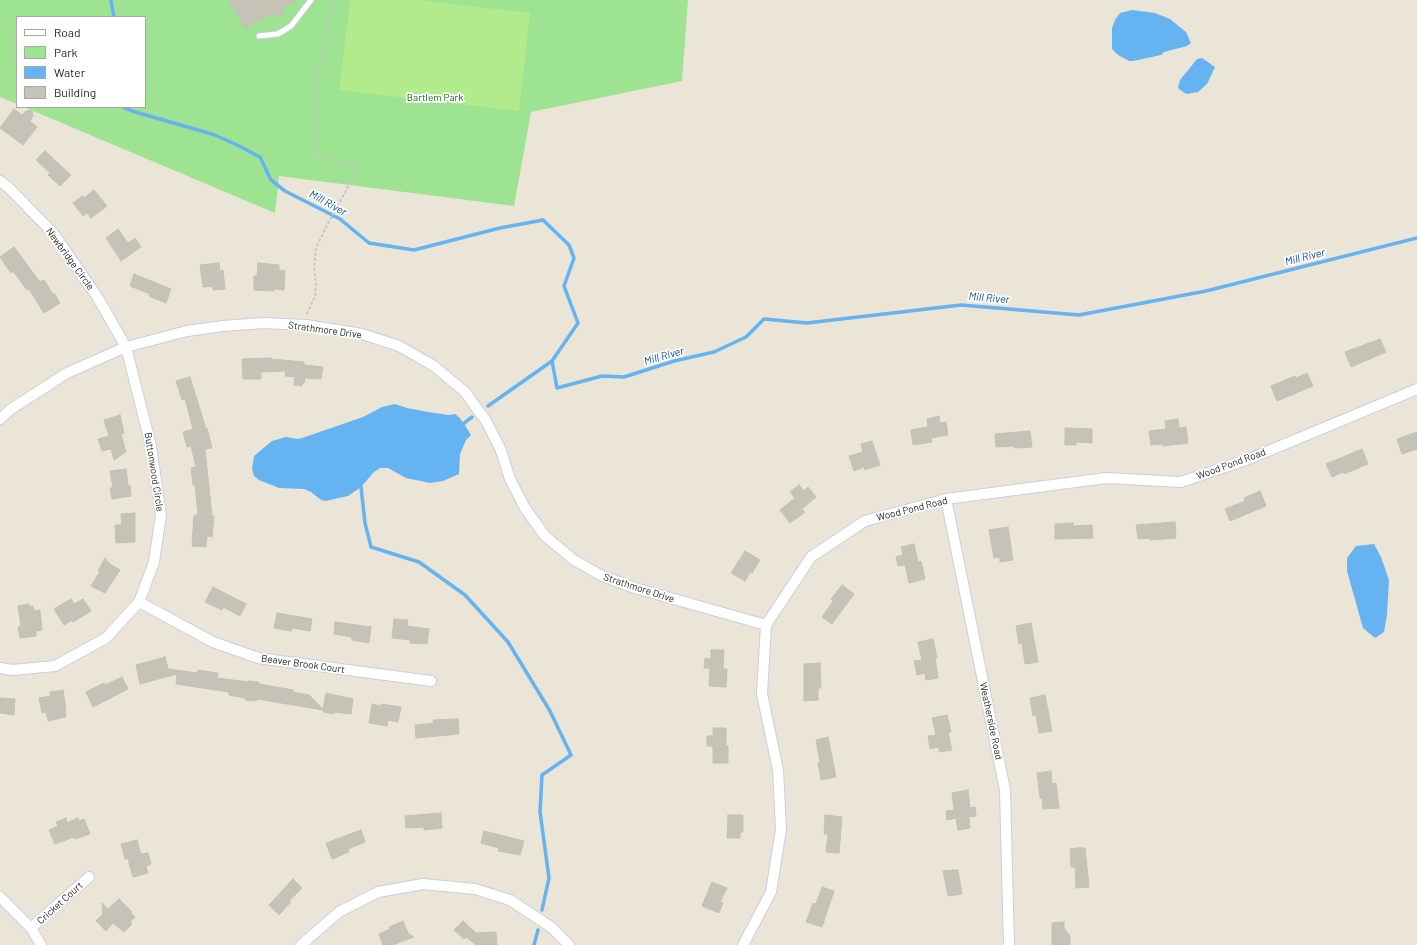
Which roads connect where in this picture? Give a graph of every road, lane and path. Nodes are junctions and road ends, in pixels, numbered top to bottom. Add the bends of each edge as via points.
1 (311, 0) edge
2 (330, 0) edge
3 (259, 36) dead end
4 (0, 181) edge
5 (306, 326) junction
6 (126, 348) junction
7 (1417, 388) edge
8 (0, 419) edge
9 (946, 499) junction
10 (138, 602) junction
11 (766, 625) junction
12 (0, 668) edge
13 (432, 681) dead end
14 (89, 878) dead end
15 (0, 898) edge
16 (31, 928) junction
17 (41, 945) edge
18 (301, 945) edge
19 (569, 945) edge
20 (743, 945) edge
21 (1009, 945) edge

1 - 3 lane via 292,26 278,34
2 - 5 path via 330,14 316,85 314,158 357,164 316,248 316,283
4 - 6 street, Newbridge Circle via 54,234 98,298
5 - 6 street, Strathmore Drive via 259,323 223,326 187,331
5 - 11 street, Strathmore Drive via 362,334 399,346 434,366 465,392 486,421 500,448 510,479 525,508 545,536 574,560 602,576 635,588
6 - 8 street, Strathmore Drive via 67,373 11,409
6 - 10 street, Buttonwood Circle via 151,446 161,515 154,562
7 - 9 street, Wood Pond Road via 1248,459 1181,482 1106,478
9 - 11 street, Wood Pond Road via 865,521 811,557
9 - 21 street, Weatherside Road via 1005,790
10 - 12 street, Buttonwood Circle via 106,638 55,666 12,670
10 - 13 street, Beaver Brook Court via 213,642 258,658
11 - 20 street via 762,694 778,770 781,828 771,892
14 - 16 street, Cricket Court
15 - 16 street
16 - 17 street
18 - 19 street via 339,912 378,892 423,884 475,889 510,900 551,927

